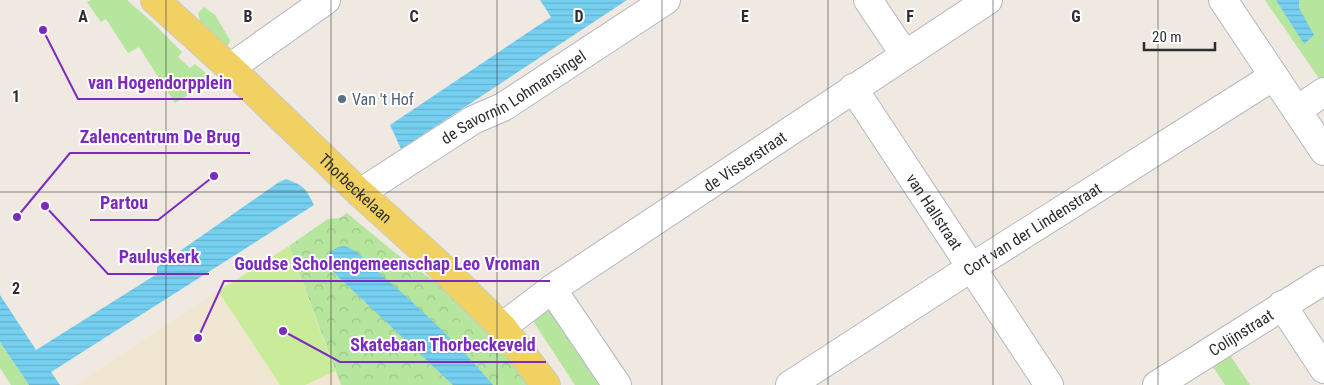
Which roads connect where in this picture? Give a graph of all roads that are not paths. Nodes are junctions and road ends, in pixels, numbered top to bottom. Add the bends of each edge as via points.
1 (155, 0) edge
2 (326, 0) edge
3 (666, 0) edge
4 (868, 0) edge
5 (988, 0) edge
6 (1223, 0) edge
7 (906, 55) junction
8 (230, 68) junction
9 (1274, 76) junction
10 (853, 88) junction
11 (1324, 92) edge
12 (1297, 110) junction
13 (1324, 150) edge
14 (360, 194) junction
15 (972, 267) junction
16 (1324, 280) edge
17 (552, 290) junction
18 (1282, 306) junction
19 (502, 327) junction
20 (1324, 369) edge
21 (1174, 381) edge
22 (546, 385) edge
23 (616, 385) edge
24 (790, 385) edge
25 (1049, 385) edge

1 - 8 main road, Thorbeckelaan
2 - 8 street
3 - 14 street, de Savornin Lohmansingel via 503,107 473,120
4 - 7 street
5 - 7 street, de Visserstraat
6 - 9 street
7 - 10 street, de Visserstraat
8 - 14 main road, Thorbeckelaan
9 - 12 street
9 - 15 street, Cort van der Lindenstraat
10 - 15 street, van Hallstraat
10 - 17 street, de Visserstraat
11 - 12 street
12 - 13 street
14 - 19 main road, Thorbeckelaan
15 - 24 street, Cort van der Lindenstraat
15 - 25 street, van Hallstraat
16 - 18 street, Colijnstraat
17 - 19 street, de Visserstraat
17 - 23 street
18 - 20 street
18 - 21 street, Colijnstraat
19 - 22 main road, Thorbeckelaan

